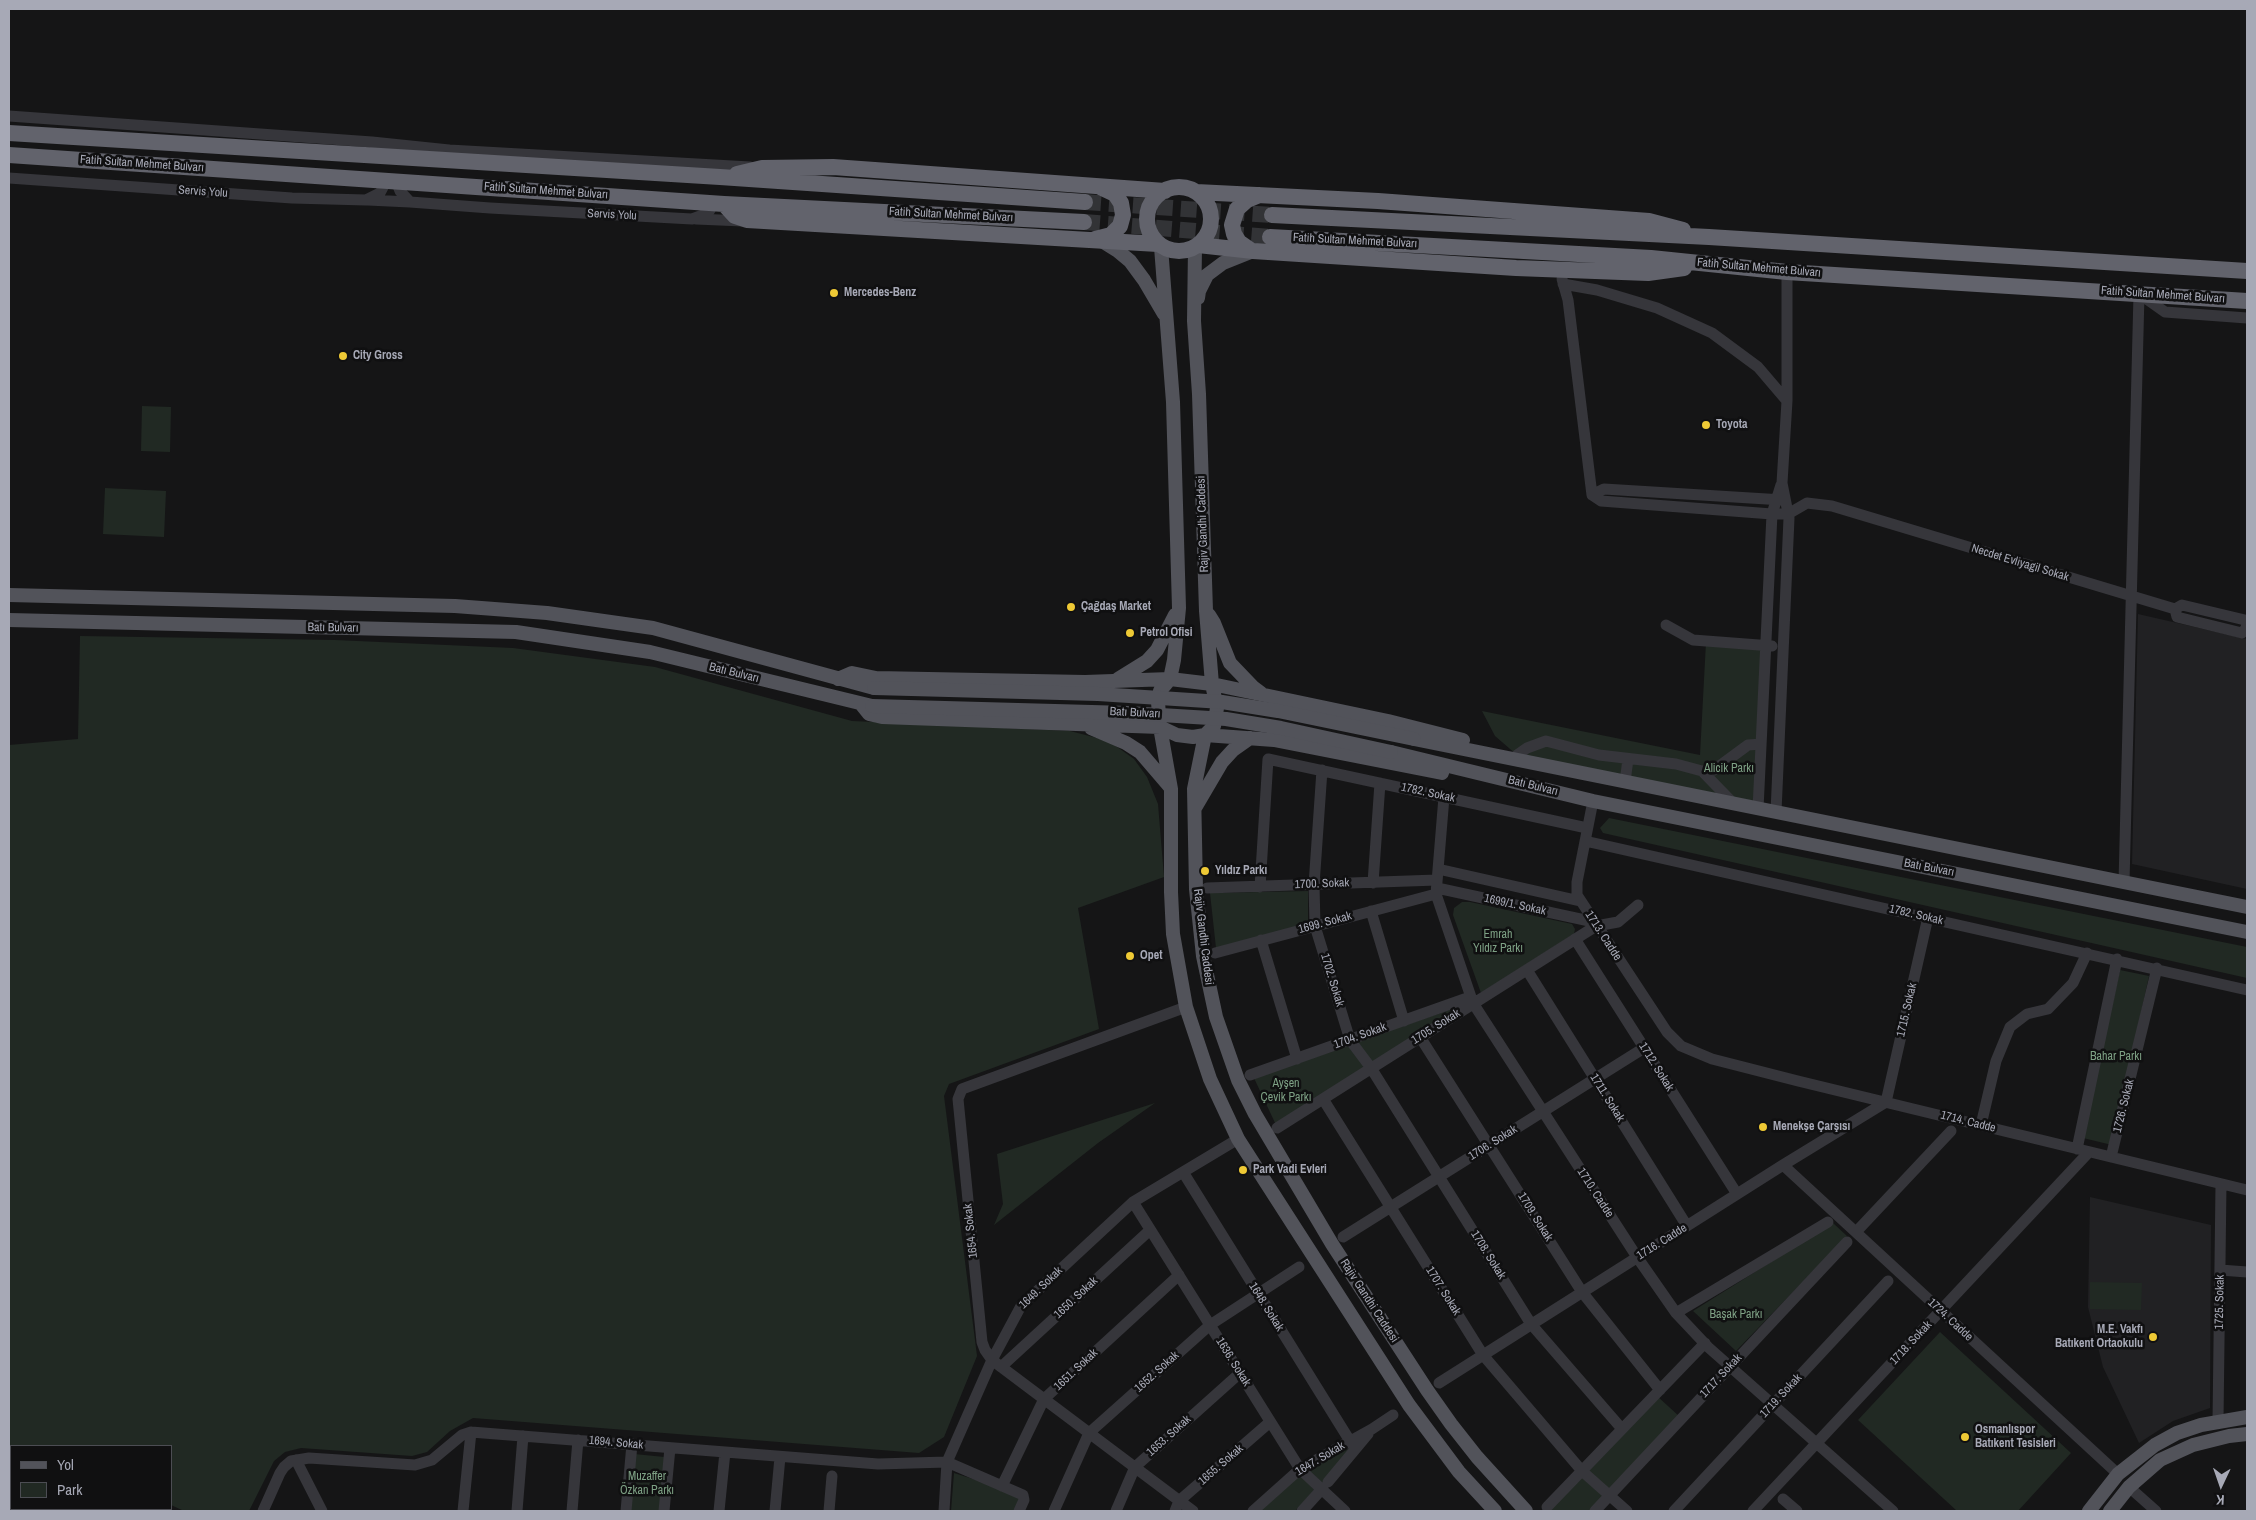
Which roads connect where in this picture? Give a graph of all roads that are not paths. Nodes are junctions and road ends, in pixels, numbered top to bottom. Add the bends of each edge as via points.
1 (9, 116) edge
2 (9, 133) edge
3 (372, 142) junction
4 (450, 150) junction
5 (9, 156) edge
6 (385, 156) junction
7 (430, 160) junction
8 (762, 168) junction
9 (720, 177) junction
10 (9, 178) edge
11 (392, 180) junction
12 (1089, 184) junction
13 (1165, 191) junction
14 (1196, 192) junction
15 (1259, 195) junction
16 (366, 200) junction
17 (410, 202) junction
18 (1085, 202) tunnel mouth
19 (719, 204) junction
20 (1272, 215) tunnel mouth
21 (692, 219) junction
22 (762, 221) junction
23 (1084, 222) tunnel mouth
24 (1270, 236) tunnel mouth
25 (1709, 237) junction
26 (1094, 241) junction
27 (1160, 245) junction
28 (1196, 246) junction
29 (1253, 251) junction
30 (1709, 264) junction
31 (2247, 271) edge
32 (1787, 272) junction
33 (1561, 277) junction
34 (2139, 294) junction
35 (2247, 301) edge
36 (2247, 318) edge
37 (1167, 320) junction
38 (1194, 321) junction
39 (1787, 401) junction
40 (1592, 495) junction
41 (1781, 500) junction
42 (1807, 503) junction
43 (1772, 514) junction
44 (1788, 514) junction
45 (9, 595) edge
46 (2131, 597) junction
47 (1179, 608) junction
48 (1206, 610) junction
49 (9, 620) edge
50 (1666, 626) dead end
51 (2247, 626) edge
52 (1766, 646) junction
53 (1783, 647) junction
54 (838, 679) junction
55 (1170, 679) junction
56 (1116, 680) junction
57 (1212, 684) junction
58 (1266, 696) junction
59 (866, 705) junction
60 (1083, 724) junction
61 (1160, 727) junction
62 (1205, 735) junction
63 (1250, 738) junction
64 (1761, 744) junction
65 (1518, 755) junction
66 (1628, 759) junction
67 (1540, 765) junction
68 (1322, 770) junction
69 (1702, 771) junction
70 (1505, 779) junction
71 (1624, 782) junction
72 (1380, 783) junction
73 (1171, 789) junction
74 (1444, 797) junction
75 (1593, 801) junction
76 (1734, 804) junction
77 (1195, 808) junction
78 (1758, 809) junction
79 (1776, 812) junction
80 (1587, 828) junction
81 (1585, 841) junction
82 (2124, 882) junction
83 (1373, 883) junction
84 (1437, 883) junction
85 (1314, 885) junction
86 (1260, 886) junction
87 (1207, 888) dead end
88 (1580, 901) junction
89 (1638, 905) dead end
90 (2247, 907) edge
91 (1371, 911) junction
92 (1928, 917) junction
93 (1595, 924) junction
94 (1315, 926) junction
95 (2247, 932) edge
96 (1575, 939) junction
97 (1261, 940) junction
98 (1215, 953) dead end
99 (2088, 953) junction
100 (2117, 959) junction
101 (2157, 968) junction
102 (1527, 970) junction
103 (2247, 990) edge
104 (1472, 1000) junction
105 (1186, 1007) junction
106 (1404, 1021) junction
107 (1420, 1037) junction
108 (1350, 1040) junction
109 (1644, 1048) junction
110 (1689, 1051) joint
111 (1297, 1059) junction
112 (1371, 1068) junction
113 (1250, 1076) dead end
114 (1595, 1079) junction
115 (1322, 1099) junction
116 (1886, 1102) junction
117 (1543, 1112) junction
118 (1981, 1125) junction
119 (1276, 1128) dead end
120 (1951, 1131) dead end
121 (1238, 1139) junction
122 (1489, 1145) junction
123 (2077, 1149) junction
124 (2089, 1152) junction
125 (2111, 1157) junction
126 (1782, 1165) junction
127 (1183, 1172) junction
128 (1439, 1176) junction
129 (2221, 1184) junction
130 (2247, 1190) edge
131 (1737, 1194) junction
132 (1133, 1202) junction
133 (1390, 1207) junction
134 (1828, 1222) dead end
135 (1687, 1226) junction
136 (1150, 1230) junction
137 (1856, 1232) junction
138 (1343, 1237) dead end
139 (1848, 1242) dead end
140 (1637, 1257) junction
141 (1299, 1267) dead end
142 (2220, 1270) junction
143 (2247, 1272) edge
144 (1179, 1275) junction
145 (1888, 1281) dead end
146 (1582, 1292) junction
147 (1258, 1294) junction
148 (1941, 1311) junction
149 (1676, 1313) junction
150 (1532, 1324) junction
151 (1210, 1325) junction
152 (1705, 1344) junction
153 (1483, 1355) junction
154 (997, 1363) junction
155 (1730, 1366) junction
156 (1240, 1373) junction
157 (1439, 1383) dead end
158 (1660, 1390) junction
159 (1044, 1399) junction
160 (1773, 1404) junction
161 (1393, 1415) dead end
162 (2247, 1417) edge
163 (2218, 1421) junction
164 (1270, 1422) junction
165 (1372, 1429) junction
166 (1622, 1429) junction
167 (471, 1432) junction
168 (1089, 1433) junction
169 (2247, 1434) edge
170 (523, 1436) junction
171 (578, 1440) junction
172 (1350, 1441) junction
173 (1817, 1443) junction
174 (632, 1444) junction
175 (670, 1448) junction
176 (724, 1452) junction
177 (780, 1456) junction
178 (296, 1460) junction
179 (947, 1462) junction
180 (1134, 1467) junction
181 (1300, 1469) junction
182 (1582, 1471) junction
183 (2118, 1474) junction
184 (832, 1476) dead end
185 (1002, 1486) junction
186 (1324, 1486) junction
187 (2129, 1487) junction
188 (1610, 1495) junction
189 (1783, 1499) dead end
190 (1177, 1506) edge
191 (1547, 1507) dead end
192 (263, 1511) edge
193 (322, 1511) edge
194 (463, 1511) edge
195 (517, 1511) edge
196 (572, 1511) edge
197 (626, 1511) edge
198 (664, 1511) edge
199 (719, 1511) edge
200 (775, 1511) edge
201 (829, 1511) edge
202 (944, 1511) edge
203 (1019, 1511) edge
204 (1054, 1511) edge
205 (1116, 1511) edge
206 (1193, 1511) edge
207 (1253, 1511) edge
208 (1302, 1511) edge
209 (1345, 1511) edge
210 (1495, 1511) edge
211 (1526, 1511) edge
212 (1595, 1511) edge
213 (1627, 1511) edge
214 (1674, 1511) edge
215 (1753, 1511) edge
216 (1797, 1511) edge
217 (1893, 1511) edge
218 (2089, 1511) edge
219 (2110, 1511) edge
220 (2156, 1511) edge

1 - 3 street
2 - 6 highway, Fatih Sultan Mehmet Bulvarı
3 - 4 street
3 - 6 street
4 - 7 street
4 - 8 street
5 - 11 highway, Fatih Sultan Mehmet Bulvarı
6 - 7 highway, Fatih Sultan Mehmet Bulvarı
7 - 9 highway, Fatih Sultan Mehmet Bulvarı
8 - 9 highway
8 - 12 highway via 834,167
9 - 18 highway, Fatih Sultan Mehmet Bulvarı
10 - 16 street, Servis Yolu via 292,198
11 - 16 street via 380,193
11 - 17 street
11 - 19 highway, Fatih Sultan Mehmet Bulvarı
12 - 13 highway
12 - 26 highway via 1115,194 1123,215 1120,226 1111,235
13 - 14 highway via 1178,187
13 - 27 highway via 1152,200 1146,220 1148,230
14 - 15 highway
14 - 28 highway via 1208,206 1211,216 1208,234
15 - 25 highway via 1649,221
15 - 29 highway via 1246,200 1237,209 1232,225 1239,242
16 - 17 street, Servis Yolu
17 - 21 street, Servis Yolu
19 - 21 street
19 - 22 highway via 735,216
19 - 23 highway, Fatih Sultan Mehmet Bulvarı
20 - 25 highway, Fatih Sultan Mehmet Bulvarı
21 - 22 street, Servis Yolu
22 - 26 highway
24 - 30 highway, Fatih Sultan Mehmet Bulvarı
25 - 31 highway, Fatih Sultan Mehmet Bulvarı
26 - 27 highway
26 - 37 main road via 1118,251 1130,261
27 - 28 highway via 1172,251
27 - 37 main road, Rajiv Gandhi Caddesi
28 - 29 highway
28 - 38 main road, Rajiv Gandhi Caddesi
29 - 33 highway
29 - 38 main road via 1223,263 1207,275 1199,291
30 - 32 highway, Fatih Sultan Mehmet Bulvarı
30 - 33 highway via 1648,273
32 - 34 highway, Fatih Sultan Mehmet Bulvarı
32 - 39 street
33 - 39 street via 1658,308 1712,333 1758,367
33 - 40 street via 1568,300
34 - 35 highway, Fatih Sultan Mehmet Bulvarı
34 - 36 street via 2165,312
34 - 46 street
37 - 47 main road, Rajiv Gandhi Caddesi via 1174,402
38 - 48 main road, Rajiv Gandhi Caddesi
39 - 41 street
40 - 41 street, Necdet Evliyagil Sokak via 1604,489
40 - 43 street via 1601,501
41 - 42 street, Necdet Evliyagil Sokak
41 - 43 street
41 - 44 street
42 - 44 street
42 - 46 street, Necdet Evliyagil Sokak via 1832,506
43 - 44 street
43 - 52 street
44 - 53 street
45 - 54 main road, Batı Bulvarı via 455,606 547,613 653,628
46 - 51 street, Necdet Evliyagil Sokak via 2174,609 2177,617 2242,633
46 - 82 street
47 - 55 main road, Rajiv Gandhi Caddesi
47 - 56 main road via 1157,650 1147,661
48 - 57 main road, Rajiv Gandhi Caddesi
48 - 58 main road via 1230,663
49 - 59 main road, Batı Bulvarı via 516,632 650,652
50 - 52 street via 1694,640
52 - 53 street
52 - 64 street
53 - 79 street
54 - 56 main road via 852,673 876,678
54 - 67 main road, Batı Bulvarı, bridge via 874,688 1098,694 1222,702
55 - 56 main road
55 - 57 main road
55 - 61 main road, Rajiv Gandhi Caddesi via 1160,692
57 - 58 main road
57 - 62 main road, Rajiv Gandhi Caddesi via 1217,708 1214,726
58 - 65 main road via 1425,729
59 - 60 main road, Batı Bulvarı via 869,714 882,717
59 - 70 main road, Batı Bulvarı, bridge via 1118,712 1226,719 1281,728
60 - 61 main road, Batı Bulvarı
60 - 73 main road via 1140,752
61 - 62 main road, Batı Bulvarı via 1177,735
61 - 73 main road, Rajiv Gandhi Caddesi
62 - 63 main road, Batı Bulvarı
62 - 77 main road, Rajiv Gandhi Caddesi via 1194,788
63 - 70 main road, Batı Bulvarı via 1309,746 1486,783
63 - 77 main road via 1222,762
64 - 69 street via 1748,744 1714,770
64 - 78 street
65 - 66 street via 1546,741
65 - 67 main road via 1534,759
66 - 69 street via 1676,764
66 - 71 street
67 - 71 main road, Batı Bulvarı
68 - 72 street, 1782. Sokak
68 - 85 street, 1702. Sokak
68 - 86 street, 1782. Sokak via 1268,758
69 - 76 street
70 - 75 main road, Batı Bulvarı
71 - 76 main road, Batı Bulvarı
72 - 74 street, 1782. Sokak
72 - 83 street
73 - 105 main road, Rajiv Gandhi Caddesi via 1173,934
74 - 80 street, 1782. Sokak
74 - 84 street, 1710. Cadde
75 - 80 street, 1713. Cadde
75 - 95 main road, Batı Bulvarı
76 - 78 main road, Batı Bulvarı
77 - 211 main road, Rajiv Gandhi Caddesi via 1196,889 1203,956 1216,1017 1238,1080 1266,1134 1332,1244 1427,1390 1476,1458
78 - 79 main road, Batı Bulvarı
79 - 82 main road, Batı Bulvarı
80 - 81 street, 1713. Cadde
81 - 88 street, 1713. Cadde via 1577,882
81 - 92 street, 1782. Sokak
82 - 90 main road, Batı Bulvarı
83 - 84 street, 1700. Sokak
83 - 85 street, 1700. Sokak
84 - 88 street, 1699/1. Sokak
84 - 91 street, 1699. Sokak
84 - 93 street, 1699/1. Sokak
84 - 104 street, 1710. Cadde
85 - 86 street, 1700. Sokak
85 - 94 street, 1702. Sokak
86 - 87 street, 1700. Sokak
88 - 93 street, 1713. Cadde
89 - 93 street via 1618,922
91 - 94 street, 1699. Sokak
91 - 106 street
92 - 99 street, 1782. Sokak
92 - 116 street, 1715. Sokak
93 - 96 street, 1705. Sokak
93 - 110 street, 1713. Cadde via 1666,1032
94 - 97 street, 1699. Sokak
94 - 108 street, 1702. Sokak
96 - 102 street, 1705. Sokak
96 - 109 street, 1712. Sokak
97 - 98 street, 1699. Sokak
97 - 111 street
99 - 100 street, 1782. Sokak
99 - 118 street via 2073,983 2048,1009 2027,1014 2010,1027 1996,1061
100 - 101 street, 1782. Sokak
100 - 123 street
101 - 103 street, 1782. Sokak
101 - 125 street, 1726. Sokak
102 - 104 street, 1705. Sokak
102 - 114 street, 1711. Sokak
104 - 106 street, 1704. Sokak
104 - 107 street, 1705. Sokak
104 - 117 street, 1710. Cadde
105 - 121 main road, Rajiv Gandhi Caddesi via 1210,1079
105 - 154 street, 1654. Sokak via 962,1089 959,1093 982,1342
106 - 108 street, 1704. Sokak
107 - 112 street, 1705. Sokak
107 - 122 street, 1709. Sokak
108 - 111 street, 1704. Sokak
108 - 112 street, 1702. Sokak
109 - 114 street, 1706. Sokak
109 - 131 street, 1712. Sokak
110 - 116 street, 1714. Cadde
111 - 113 street, 1704. Sokak
112 - 115 street, 1705. Sokak
112 - 128 street, 1708. Sokak
114 - 117 street, 1706. Sokak
114 - 135 street, 1711. Sokak
115 - 119 street, 1705. Sokak
115 - 133 street, 1707. Sokak
116 - 118 street, 1714. Cadde
116 - 126 street, 1716. Cadde
117 - 122 street, 1706. Sokak
117 - 140 street, 1710. Cadde
118 - 123 street, 1714. Cadde
120 - 137 street
121 - 127 street, 1649. Sokak
121 - 210 main road, Rajiv Gandhi Caddesi via 1409,1405 1459,1472
122 - 128 street, 1706. Sokak
122 - 146 street, 1709. Sokak
123 - 124 street, 1714. Cadde
124 - 125 street, 1714. Cadde
124 - 148 street, 1718. Sokak
125 - 129 street, 1714. Cadde
126 - 131 street, 1716. Cadde
126 - 137 street, 1724. Cadde
127 - 132 street, 1649. Sokak
127 - 147 street, 1648. Sokak
128 - 133 street, 1706. Sokak
128 - 150 street, 1708. Sokak
129 - 130 street, 1714. Cadde
129 - 142 street, 1725. Sokak
131 - 135 street, 1716. Cadde
132 - 136 street, 1636. Sokak
132 - 154 street, 1649. Sokak via 1021,1306
133 - 138 street, 1706. Sokak
133 - 153 street, 1707. Sokak
134 - 149 street
135 - 140 street, 1716. Cadde
136 - 144 street, 1636. Sokak
136 - 154 street, 1650. Sokak
137 - 148 street, 1724. Cadde
139 - 155 street, 1717. Sokak
140 - 146 street, 1716. Cadde
140 - 149 street, 1710. Cadde
141 - 147 street, 1652. Sokak
142 - 143 street
142 - 163 street, 1725. Sokak
144 - 151 street, 1636. Sokak
144 - 159 street, 1651. Sokak
145 - 160 street, 1719. Sokak
146 - 150 street, 1716. Cadde
146 - 158 street, 1709. Sokak
147 - 151 street, 1652. Sokak
147 - 172 street, 1648. Sokak
148 - 173 street, 1718. Sokak
148 - 183 street, 1724. Cadde
149 - 152 street, 1710. Cadde
150 - 153 street, 1716. Cadde
150 - 166 street, 1708. Sokak
151 - 156 street, 1636. Sokak
151 - 168 street, 1652. Sokak
152 - 155 street, 1710. Cadde
152 - 158 street
153 - 157 street, 1716. Cadde
153 - 182 street, 1707. Sokak
154 - 159 street, 1654. Sokak
154 - 179 street, 1649. Sokak
155 - 160 street, 1710. Cadde
155 - 188 street, 1717. Sokak
156 - 164 street, 1636. Sokak
156 - 180 street, 1653. Sokak
158 - 166 street
159 - 168 street, 1654. Sokak
159 - 185 street, 1651. Sokak
160 - 173 street, 1710. Cadde
160 - 214 street, 1719. Sokak
161 - 165 street, 1647. Sokak
162 - 163 main road
163 - 183 main road via 2166,1438
164 - 181 street, 1636. Sokak
164 - 190 street, 1655. Sokak
165 - 172 street, 1647. Sokak
165 - 186 street
166 - 182 street
167 - 170 street, 1694. Sokak
167 - 178 street via 462,1435 432,1460 415,1465 309,1458
167 - 194 street
168 - 180 street, 1654. Sokak
168 - 204 street, 1652. Sokak
169 - 187 main road via 2212,1440 2174,1453 2160,1460
170 - 171 street, 1694. Sokak
170 - 195 street
171 - 174 street, 1694. Sokak
171 - 196 street
172 - 181 street, 1647. Sokak
173 - 215 street, 1718. Sokak
173 - 217 street, 1710. Cadde
174 - 175 street, 1694. Sokak
174 - 197 street
175 - 176 street, 1694. Sokak
175 - 198 street
176 - 177 street, 1694. Sokak
176 - 199 street
177 - 179 street, 1694. Sokak via 878,1464
177 - 200 street
178 - 192 street via 282,1470
178 - 193 street
179 - 185 street
179 - 202 street, 1649. Sokak
180 - 190 street, 1654. Sokak
180 - 205 street, 1653. Sokak
181 - 186 street, 1636. Sokak
181 - 207 street, 1647. Sokak
182 - 188 street, 1707. Sokak
182 - 191 street
183 - 218 main road
184 - 201 street
185 - 203 street via 1025,1497
186 - 208 street
186 - 209 street, 1636. Sokak
187 - 219 main road
187 - 220 street
188 - 212 street, 1717. Sokak
188 - 213 street, 1707. Sokak
189 - 216 street
190 - 206 street, 1654. Sokak

